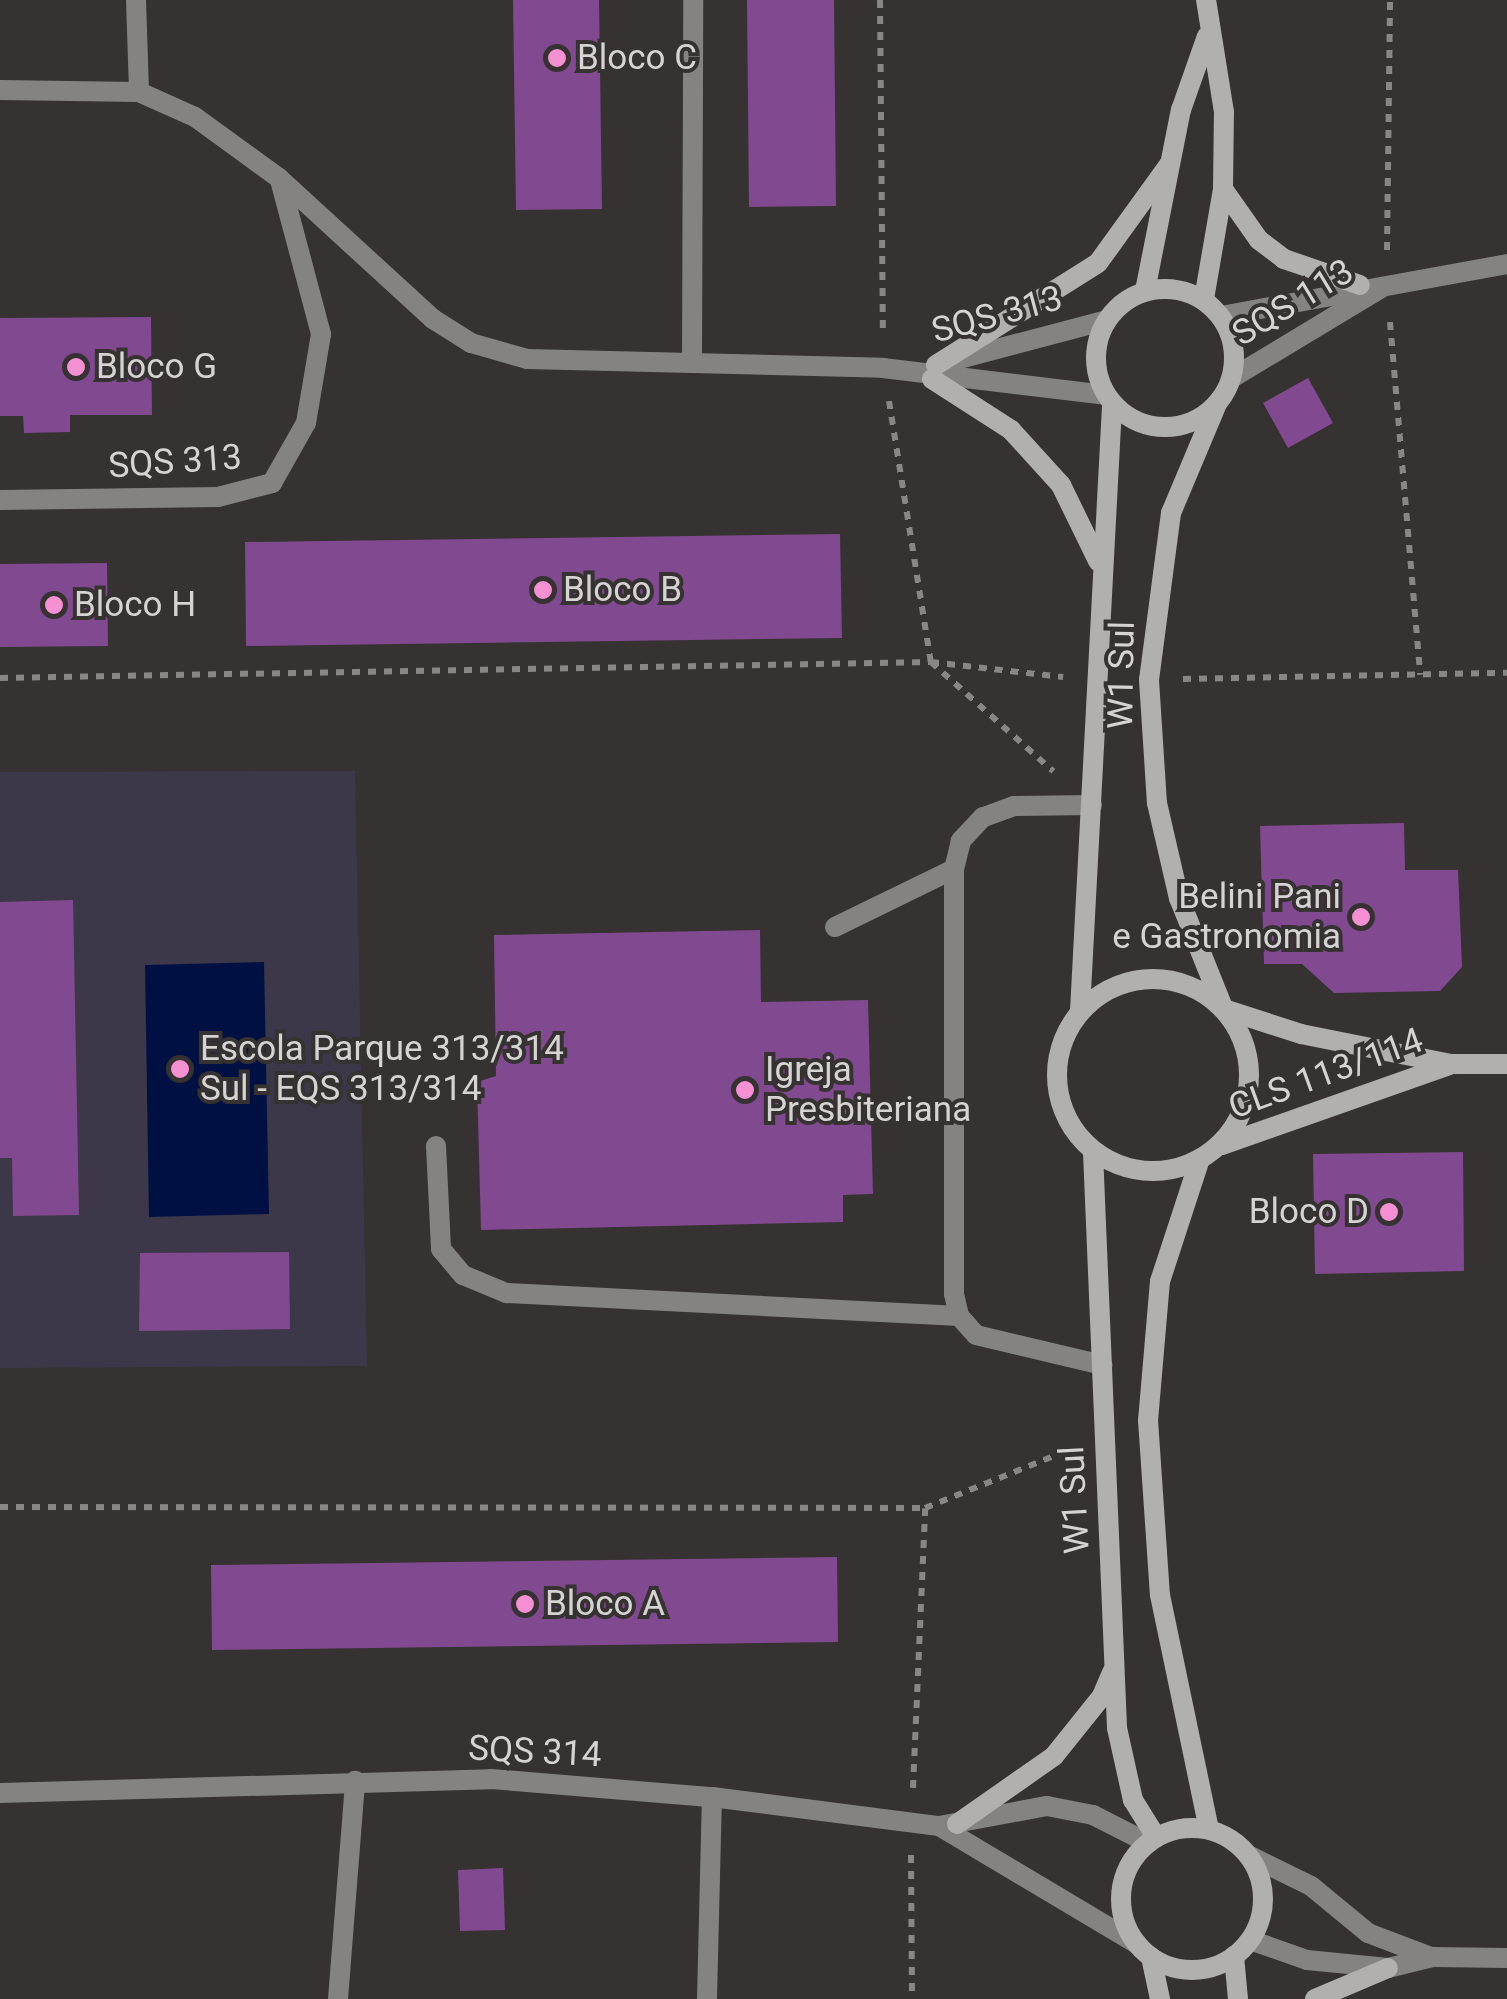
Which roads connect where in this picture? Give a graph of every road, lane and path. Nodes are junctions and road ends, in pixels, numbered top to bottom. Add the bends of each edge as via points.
1 (136, 0) edge
2 (694, 0) edge
3 (880, 0) edge
4 (1206, 0) edge
5 (1390, 0) edge
6 (1207, 36) junction
7 (0, 90) edge
8 (138, 92) junction
9 (1170, 163) junction
10 (279, 178) junction
11 (1223, 189) junction
12 (1507, 264) edge
13 (1387, 284) junction
14 (1360, 286) junction
15 (1144, 291) junction
16 (1204, 299) junction
17 (1222, 316) junction
18 (1106, 320) junction
19 (692, 363) junction
20 (893, 370) junction
21 (934, 372) junction
22 (1232, 378) junction
23 (1108, 400) junction
24 (1216, 406) junction
25 (0, 500) edge
26 (1099, 564) junction
27 (931, 662) junction
28 (1507, 673) edge
29 (1420, 674) junction
30 (0, 678) edge
31 (1096, 680) junction
32 (1149, 680) junction
33 (1092, 805) junction
34 (954, 869) junction
35 (835, 928) dead end
36 (1225, 1008) junction
37 (1080, 1011) junction
38 (1451, 1064) junction
39 (1507, 1064) edge
40 (1222, 1145) junction
41 (436, 1146) dead end
42 (1092, 1152) junction
43 (1200, 1162) junction
44 (958, 1316) junction
45 (1102, 1365) junction
46 (1104, 1436) junction
47 (0, 1507) edge
48 (926, 1508) junction
49 (1115, 1666) junction
50 (355, 1782) junction
51 (0, 1793) edge
52 (712, 1797) junction
53 (911, 1820) junction
54 (948, 1825) junction
55 (1209, 1829) junction
56 (1152, 1840) junction
57 (1250, 1856) junction
58 (1250, 1940) junction
59 (1144, 1951) junction
60 (1234, 1956) junction
61 (1433, 1957) junction
62 (1507, 1958) edge
63 (1388, 1968) junction
64 (338, 1999) edge
65 (707, 1999) edge
66 (912, 1999) edge
67 (1160, 1999) edge
68 (1238, 1999) edge
69 (1314, 1999) edge

1 - 8 street
2 - 19 street
3 - 20 path
4 - 6 street
5 - 13 path
6 - 9 street via 1189,78
6 - 11 street via 1224,112
7 - 8 street, SQS 313
8 - 10 street, SQS 313 via 195,117
9 - 15 street
9 - 21 street via 1098,262
10 - 19 street, SQS 313 via 420,308 471,343 527,358
10 - 25 street, SQS 313 via 322,334 306,424 272,483 218,497
11 - 14 street via 1259,240 1284,259
11 - 16 street
12 - 13 street, SQS 113
13 - 14 street, SQS 113
13 - 22 street, SQS 113
13 - 29 path
14 - 17 street, SQS 113
15 - 16 street via 1173,288
15 - 18 street
16 - 17 street
17 - 22 street via 1234,346
18 - 21 street, SQS 313
18 - 23 street via 1094,357
19 - 20 street, SQS 313
20 - 21 street, SQS 313
20 - 27 path
21 - 23 street, SQS 313
21 - 26 street via 1012,430 1061,485
22 - 24 street
23 - 24 street via 1144,426 1184,427
23 - 26 street, W1 Sul
24 - 32 street, W1 Sul via 1170,513
26 - 31 street, W1 Sul
27 - 30 path
27 - 31 path
27 - 33 path
28 - 29 path
29 - 32 path
31 - 33 street, W1 Sul
32 - 36 street, W1 Sul via 1162,822 1180,898
33 - 34 street via 1014,806 983,818 962,841
33 - 37 street, W1 Sul
34 - 35 street
34 - 44 street
36 - 37 street via 1188,984 1150,978 1112,987
36 - 38 street, CLS 113/114 via 1301,1034
36 - 40 street via 1249,1054 1247,1103
37 - 42 street via 1061,1046 1056,1084 1068,1122
38 - 39 street, CLS 113/114
38 - 40 street, CLS 113/114
40 - 43 street
41 - 44 street via 441,1248 463,1276 506,1293
42 - 43 street via 1126,1169 1163,1173
42 - 45 street, W1 Sul
43 - 55 street via 1160,1281 1148,1420 1160,1595
44 - 45 street via 976,1335
45 - 46 street, W1 Sul
46 - 48 path
46 - 49 street, W1 Sul
47 - 48 path
48 - 53 path
49 - 54 street via 1102,1696 1054,1756
49 - 56 street, W1 Sul via 1122,1761
50 - 51 street, SQS 314
50 - 52 street, SQS 314 via 491,1779
50 - 64 street
52 - 53 street, SQS 314
52 - 65 street
53 - 54 street, SQS 314
53 - 66 path
54 - 56 street, SQS 314 via 1047,1806 1093,1815
54 - 59 street, SQS 314
55 - 56 street
55 - 57 street
56 - 59 street via 1133,1860 1121,1903
57 - 58 street via 1264,1898
57 - 61 street via 1310,1886 1368,1933
58 - 60 street
58 - 63 street via 1307,1960
59 - 60 street via 1193,1970
59 - 67 street
60 - 68 street
61 - 62 street
61 - 63 street
63 - 69 street

